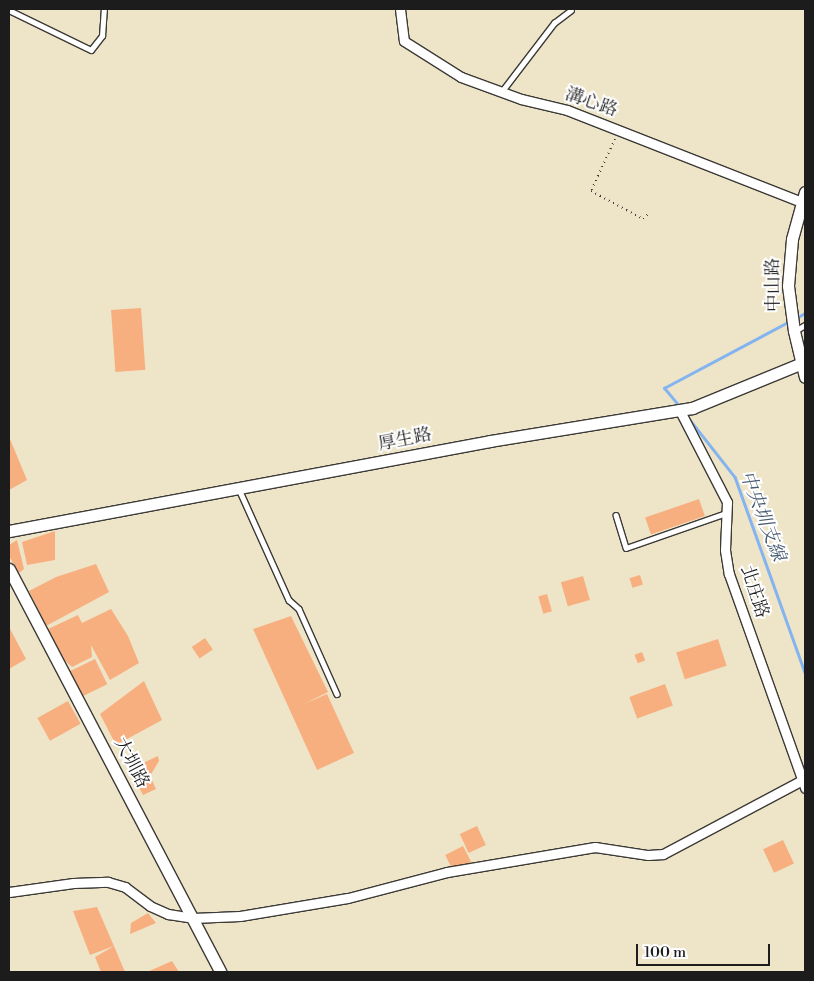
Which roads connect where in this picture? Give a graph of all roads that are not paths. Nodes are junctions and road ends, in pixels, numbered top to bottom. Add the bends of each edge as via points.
1 (104, 9) edge
2 (400, 9) edge
3 (9, 10) edge
4 (571, 10) dead end
5 (502, 91) junction
6 (804, 197) edge
7 (798, 328) edge
8 (802, 363) junction
9 (805, 377) edge
10 (680, 409) junction
11 (239, 489) junction
12 (726, 513) junction
13 (616, 515) dead end
14 (9, 531) edge
15 (9, 569) edge
16 (337, 694) dead end
17 (804, 784) edge
18 (9, 892) edge
19 (193, 918) junction
20 (221, 972) edge

1 - 3 lane via 102,36 91,50
2 - 5 street, 溝心路 via 401,34 407,44 461,77
4 - 5 lane via 554,23
5 - 6 street, 溝心路 via 567,110
6 - 7 street, 中山路 via 788,270 791,313
7 - 8 street, 中山路
8 - 9 street, 中山路
8 - 10 street, 厚生路 via 692,408
10 - 11 street, 厚生路
10 - 12 street, 北庄路 via 720,484 727,502
11 - 14 street, 厚生路
11 - 16 lane via 289,600 299,609
12 - 13 lane via 626,548
12 - 17 street, 北庄路 via 725,550 729,574
15 - 19 street, 大圳路
17 - 19 street via 663,854 648,856 595,847 447,872 348,898 240,916
18 - 19 street via 73,883 108,882 125,887 161,912
19 - 20 street, 大圳路

